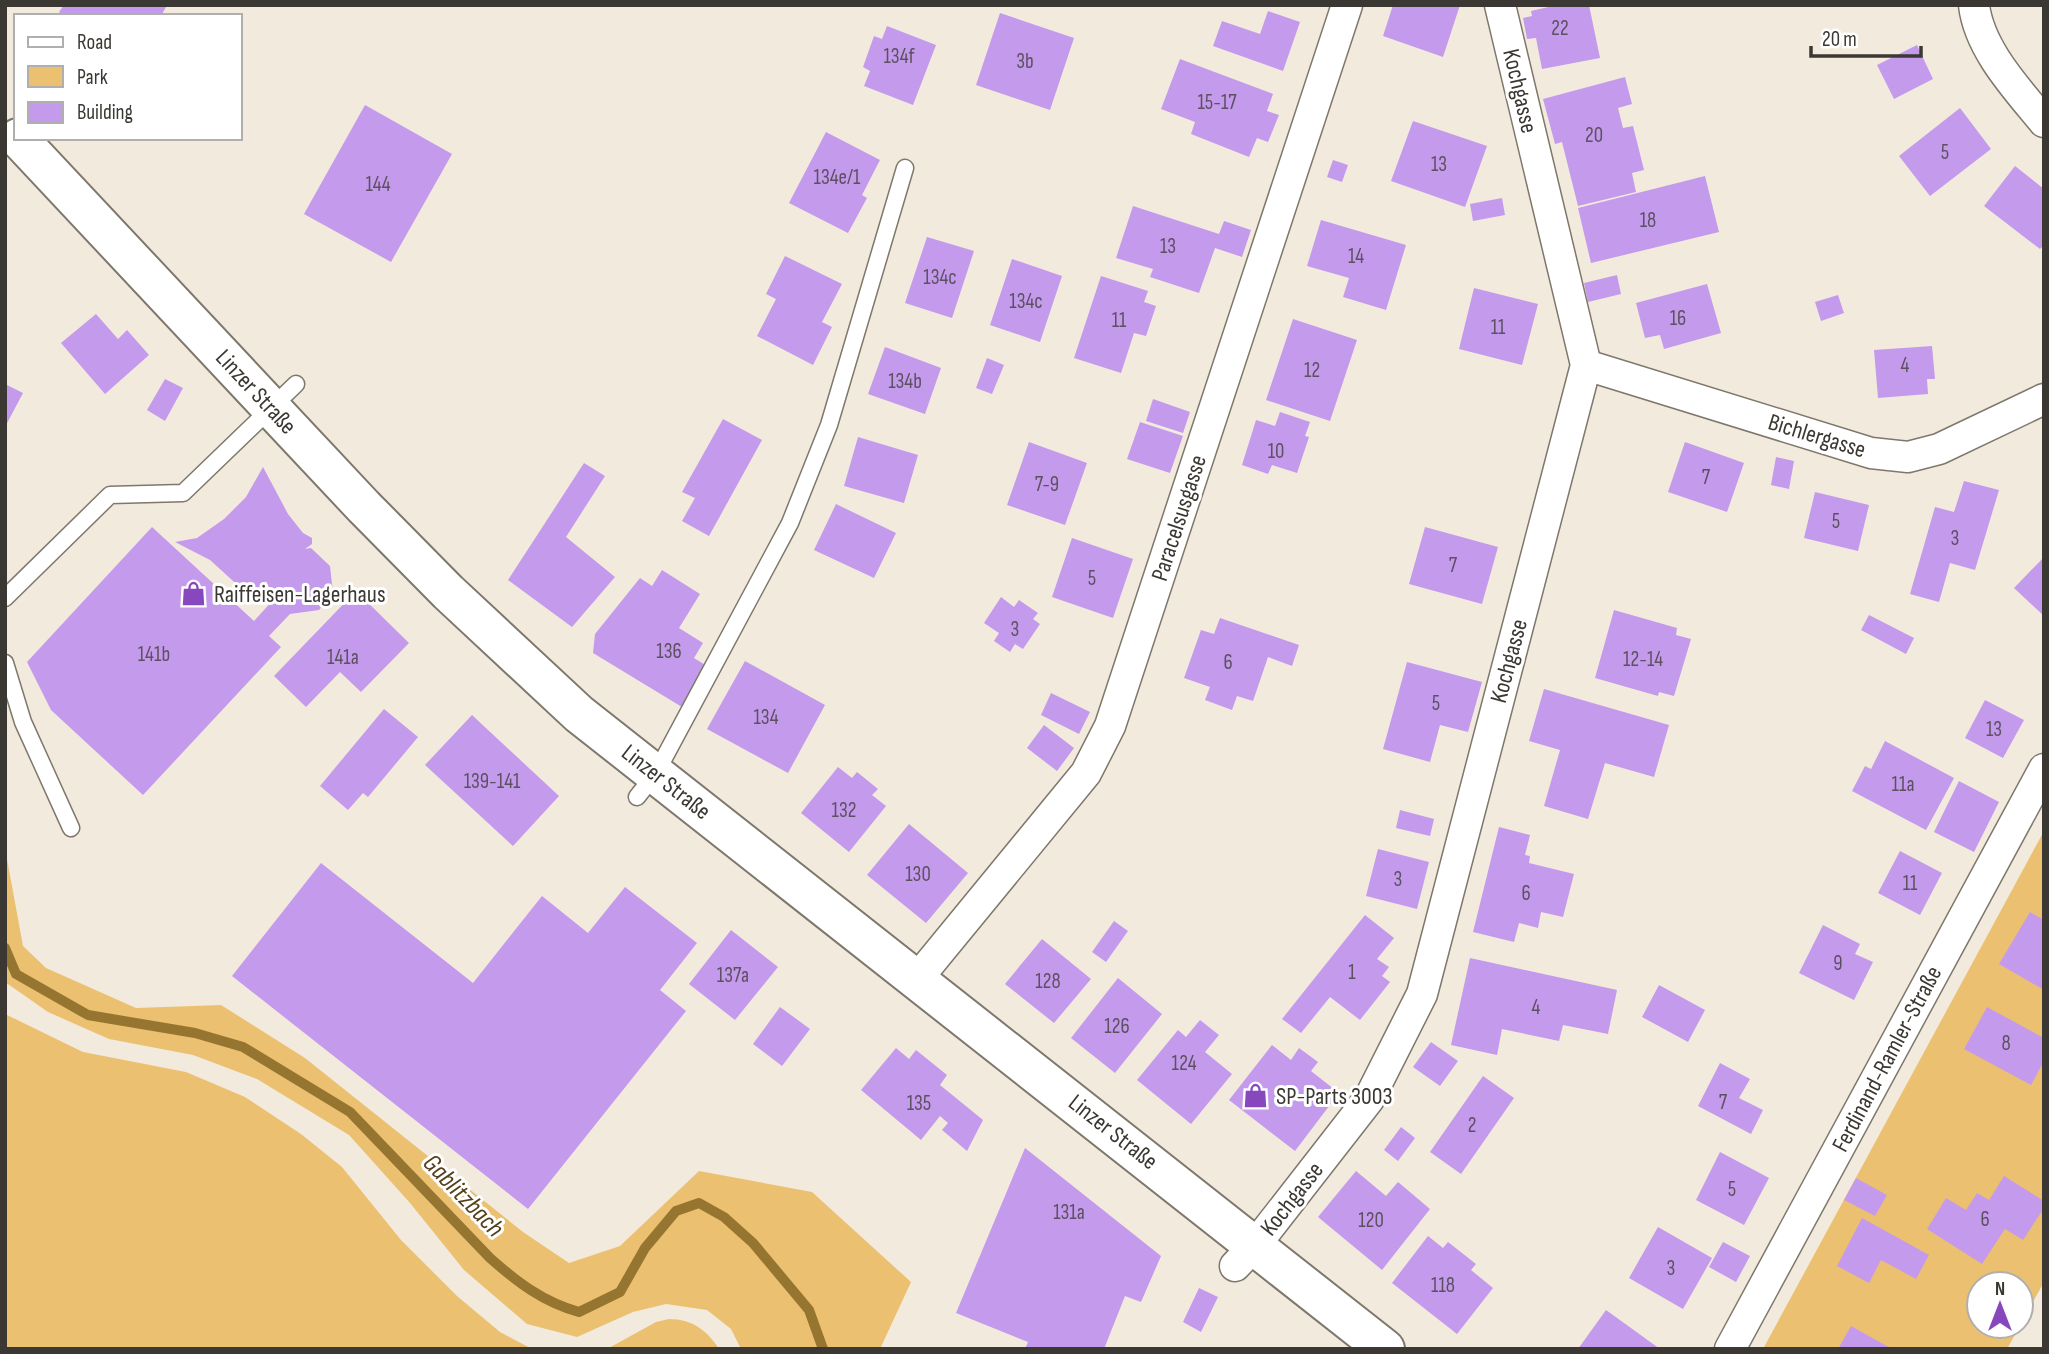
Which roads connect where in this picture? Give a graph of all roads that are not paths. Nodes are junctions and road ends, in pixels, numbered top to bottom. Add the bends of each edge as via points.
1 (1347, 5) edge
2 (1500, 5) edge
3 (1973, 5) edge
4 (2044, 122) edge
5 (20, 140) edge
6 (905, 168) dead end
7 (1586, 365) junction
8 (284, 396) junction
9 (2044, 399) edge
10 (5, 598) edge
11 (5, 663) edge
12 (2044, 769) edge
13 (647, 785) junction
14 (71, 828) dead end
15 (917, 979) junction
16 (1245, 1255) junction
17 (1385, 1349) edge
18 (1730, 1349) edge

1 - 15 street, Paracelsusgasse via 1110,726 1086,774
2 - 7 street, Kochgasse
3 - 4 street via 1975,20 2006,75
5 - 8 main road, Linzer Straße
6 - 13 lane via 830,425 790,523
7 - 9 street, Bichlergasse via 1871,453 1908,457 1939,449
7 - 16 street, Kochgasse via 1422,994 1369,1099
8 - 10 lane via 183,493 110,495
8 - 13 main road, Linzer Straße via 448,592 579,714
11 - 14 lane via 23,722
12 - 18 street, Ferdinand-Ramler-Straße
13 - 15 main road, Linzer Straße
15 - 16 main road, Linzer Straße
16 - 17 main road, Linzer Straße

